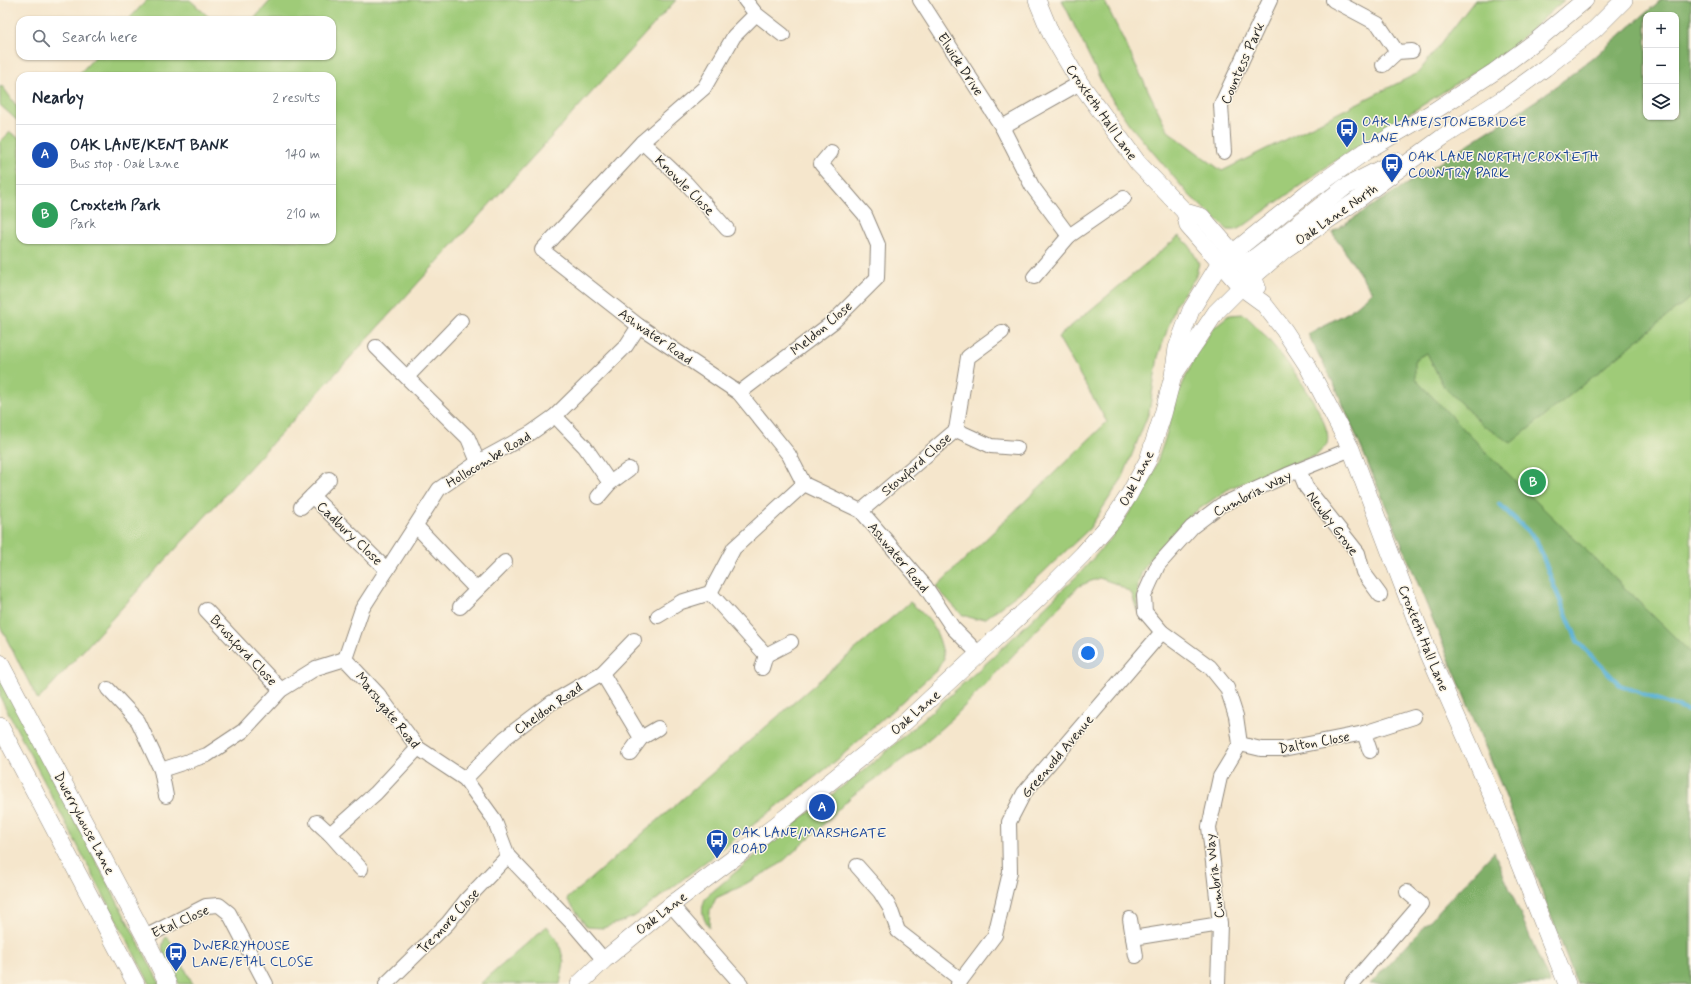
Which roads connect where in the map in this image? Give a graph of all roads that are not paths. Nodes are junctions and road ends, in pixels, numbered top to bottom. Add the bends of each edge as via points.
1 (745, 0) edge
2 (920, 0) edge
3 (1037, 0) edge
4 (1270, 0) edge
5 (1333, 0) edge
6 (1586, 0) edge
7 (1624, 0) edge
8 (756, 14) junction
9 (783, 35) dead end
10 (1412, 51) dead end
11 (1397, 52) junction
12 (1383, 65) dead end
13 (1080, 83) junction
14 (1002, 127) junction
15 (1443, 137) junction
16 (642, 142) junction
17 (831, 152) dead end
18 (1224, 152) dead end
19 (1124, 198) dead end
20 (727, 229) dead end
21 (1069, 236) junction
22 (1231, 259) junction
23 (1034, 277) dead end
24 (1247, 282) junction
25 (461, 321) dead end
26 (639, 326) junction
27 (1002, 332) dead end
28 (376, 347) dead end
29 (1173, 376) junction
30 (407, 377) junction
31 (739, 393) junction
32 (555, 416) junction
33 (956, 430) junction
34 (1017, 448) dead end
35 (1350, 449) junction
36 (478, 462) junction
37 (629, 468) dead end
38 (1299, 470) junction
39 (329, 478) dead end
40 (610, 483) junction
41 (804, 484) junction
42 (312, 496) junction
43 (598, 497) dead end
44 (301, 507) dead end
45 (861, 511) junction
46 (416, 526) junction
47 (505, 562) dead end
48 (388, 570) junction
49 (478, 590) junction
50 (710, 593) junction
51 (1380, 595) dead end
52 (460, 607) dead end
53 (206, 610) dead end
54 (658, 616) dead end
55 (1162, 632) junction
56 (634, 640) dead end
57 (791, 642) dead end
58 (979, 654) junction
59 (345, 659) junction
60 (0, 663) edge
61 (602, 672) junction
62 (108, 689) dead end
63 (281, 690) junction
64 (1414, 717) dead end
65 (0, 726) edge
66 (658, 728) dead end
67 (1364, 733) junction
68 (641, 738) junction
69 (1240, 744) junction
70 (418, 748) junction
71 (1370, 751) dead end
72 (630, 753) dead end
73 (161, 770) junction
74 (464, 779) junction
75 (166, 796) dead end
76 (316, 822) dead end
77 (330, 834) junction
78 (508, 856) junction
79 (857, 866) dead end
80 (361, 869) dead end
81 (1408, 892) dead end
82 (671, 905) junction
83 (1130, 919) dead end
84 (1220, 924) junction
85 (145, 937) junction
86 (1133, 938) junction
87 (1136, 956) dead end
88 (604, 960) junction
89 (960, 982) edge
90 (136, 984) edge
91 (168, 984) edge
92 (266, 984) edge
93 (386, 984) edge
94 (579, 984) edge
95 (741, 984) edge
96 (1218, 984) edge
97 (1352, 984) edge
98 (1567, 984) edge

1 - 8 street
2 - 14 street, Elwick Drive
3 - 13 street, Croxteth Hall Lane via 1051,34
4 - 18 street, Countess Park via 1222,105
5 - 11 street via 1378,24
6 - 22 street via 1494,72 1312,188
7 - 15 street, Oak Lane North via 1595,29 1545,68
8 - 9 street
8 - 16 street, Ashwater Road via 734,36 704,88
10 - 11 street
11 - 12 street
13 - 14 street
13 - 22 street, Croxteth Hall Lane via 1138,163 1185,212 1188,226
14 - 21 street, Elwick Drive via 1032,186
15 - 22 street via 1345,187 1252,259
15 - 24 street, Oak Lane North via 1284,250
16 - 20 street, Knowle Close via 686,183
16 - 26 street, Ashwater Road via 542,250
17 - 31 street, Meldon Close via 821,164 865,215 878,245 877,278 834,322
19 - 21 street
21 - 23 street
22 - 24 street, Croxteth Hall Lane
22 - 29 street, Oak Lane via 1191,310 1177,348
24 - 29 street, Oak Lane via 1216,312
24 - 35 street, Croxteth Hall Lane via 1284,330 1306,365
25 - 30 street
26 - 31 street, Ashwater Road
26 - 32 street, Hollocombe Road via 626,346
27 - 33 street, Stowford Close via 968,357
28 - 30 street
29 - 58 street, Oak Lane via 1164,414 1148,460 1112,521 1072,565
30 - 36 street via 468,438
31 - 41 street, Ashwater Road via 789,455
32 - 36 street, Hollocombe Road via 531,433
32 - 40 street via 585,447
33 - 34 street via 991,446
33 - 45 street, Stowford Close
35 - 38 street, Cumbria Way
35 - 98 street, Croxteth Hall Lane via 1428,652 1498,810
36 - 46 street, Hollocombe Road via 439,489
37 - 40 street
38 - 51 street, Newby Grove via 1306,487 1358,553 1364,572
38 - 55 street, Cumbria Way via 1221,505 1192,527 1158,565 1144,596 1145,612
39 - 42 street, Cadbury Close
40 - 43 street
41 - 45 street, Ashwater Road
41 - 50 street via 734,548
42 - 44 street, Cadbury Close
42 - 48 street, Cadbury Close
45 - 58 street, Ashwater Road via 925,586 953,628
46 - 48 street, Hollocombe Road
46 - 49 street
47 - 49 street
48 - 59 street, Hollocombe Road via 362,609
49 - 52 street
50 - 54 street via 682,602
50 - 57 street via 764,661
53 - 63 street, Brushford Close
55 - 69 street, Cumbria Way via 1210,667 1227,688 1236,716
55 - 89 street, Greenodd Avenue via 1024,793 1009,822 1010,872 994,935
56 - 61 street, Cheldon Road
58 - 82 street, Oak Lane via 893,732
59 - 63 street, Marshgate Road via 316,668
59 - 70 street, Marshgate Road via 378,694
60 - 85 street, Dwerryhouse Lane
61 - 68 street
61 - 74 street, Cheldon Road via 551,703 505,738
62 - 73 street via 138,721
63 - 73 street, Marshgate Road via 243,731 207,755
64 - 67 street, Dalton Close
65 - 90 street
66 - 68 street
67 - 69 street, Dalton Close via 1283,748 1261,749
67 - 71 street, Dalton Close
68 - 72 street
69 - 84 street, Cumbria Way via 1220,777 1208,827
70 - 74 street, Marshgate Road
70 - 77 street via 376,793
73 - 75 street
74 - 78 street, Marshgate Road via 494,819
76 - 77 street
77 - 80 street
78 - 88 street, Marshgate Road
78 - 93 street, Tremore Close via 448,923
79 - 89 street via 880,892 890,908 898,931
81 - 97 street via 1421,904
82 - 88 street, Oak Lane
82 - 95 street
83 - 86 street
84 - 86 street
84 - 96 street, Cumbria Way
85 - 91 street, Dwerryhouse Lane
85 - 92 street, Etal Close via 206,906 219,905 228,913
86 - 87 street
88 - 94 street, Oak Lane

